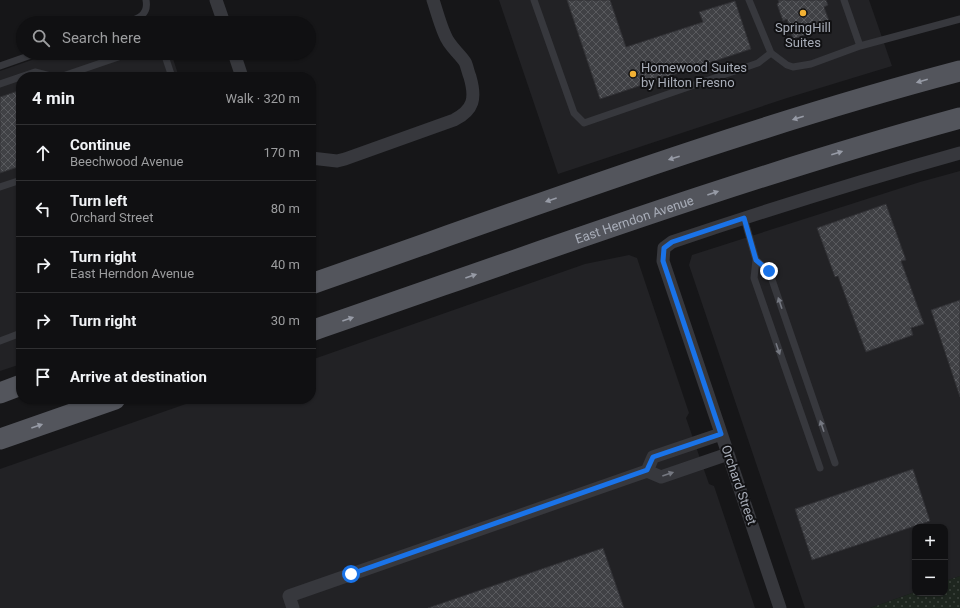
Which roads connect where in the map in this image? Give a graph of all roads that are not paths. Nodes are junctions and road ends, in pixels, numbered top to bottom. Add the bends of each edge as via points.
1 (146, 0) edge
2 (216, 0) edge
3 (433, 0) edge
4 (534, 0) edge
5 (749, 0) edge
6 (844, 0) edge
7 (141, 16) edge
8 (222, 16) edge
9 (960, 19) edge
10 (860, 46) junction
11 (771, 53) junction
12 (17, 60) edge
13 (110, 60) edge
14 (166, 60) edge
15 (236, 60) edge
16 (0, 66) edge
17 (960, 71) edge
18 (75, 72) edge
19 (170, 72) edge
20 (240, 72) edge
21 (16, 79) edge
22 (0, 84) edge
23 (960, 118) edge
24 (960, 153) edge
25 (316, 159) edge
26 (16, 182) edge
27 (0, 187) edge
28 (744, 218) junction
29 (756, 260) junction
30 (316, 282) edge
31 (316, 329) edge
32 (16, 335) edge
33 (0, 341) edge
34 (16, 387) edge
35 (0, 392) edge
36 (101, 404) edge
37 (721, 434) junction
38 (0, 439) edge
39 (728, 454) junction
40 (835, 463) dead end
41 (820, 468) dead end
42 (647, 470) junction
43 (293, 608) edge
44 (780, 608) edge

1 - 7 lane via 146,9
2 - 8 street
3 - 25 street via 445,35 465,63 473,89 469,109 463,116 454,120 346,159 338,161
4 - 11 lane via 574,113 584,123 758,63
5 - 11 lane
6 - 10 lane
9 - 10 lane
10 - 11 lane via 811,64 793,67
12 - 16 lane
13 - 18 lane
14 - 19 lane
15 - 20 street
17 -> 30 main road via 713,145
21 - 22 lane
31 -> 23 main road, East Herndon Avenue via 745,182
24 - 28 street
26 - 27 lane
28 - 29 lane
28 - 37 street, Orchard Street via 672,242 664,248 663,261
40 -> 29 lane via 769,271
29 -> 41 lane via 754,278
32 - 33 lane
34 - 35 main road
38 -> 36 main road
37 - 39 street, Orchard Street
37 - 42 street via 653,457
42 -> 39 street via 660,477
39 - 44 street, Orchard Street
42 - 43 street via 289,596

